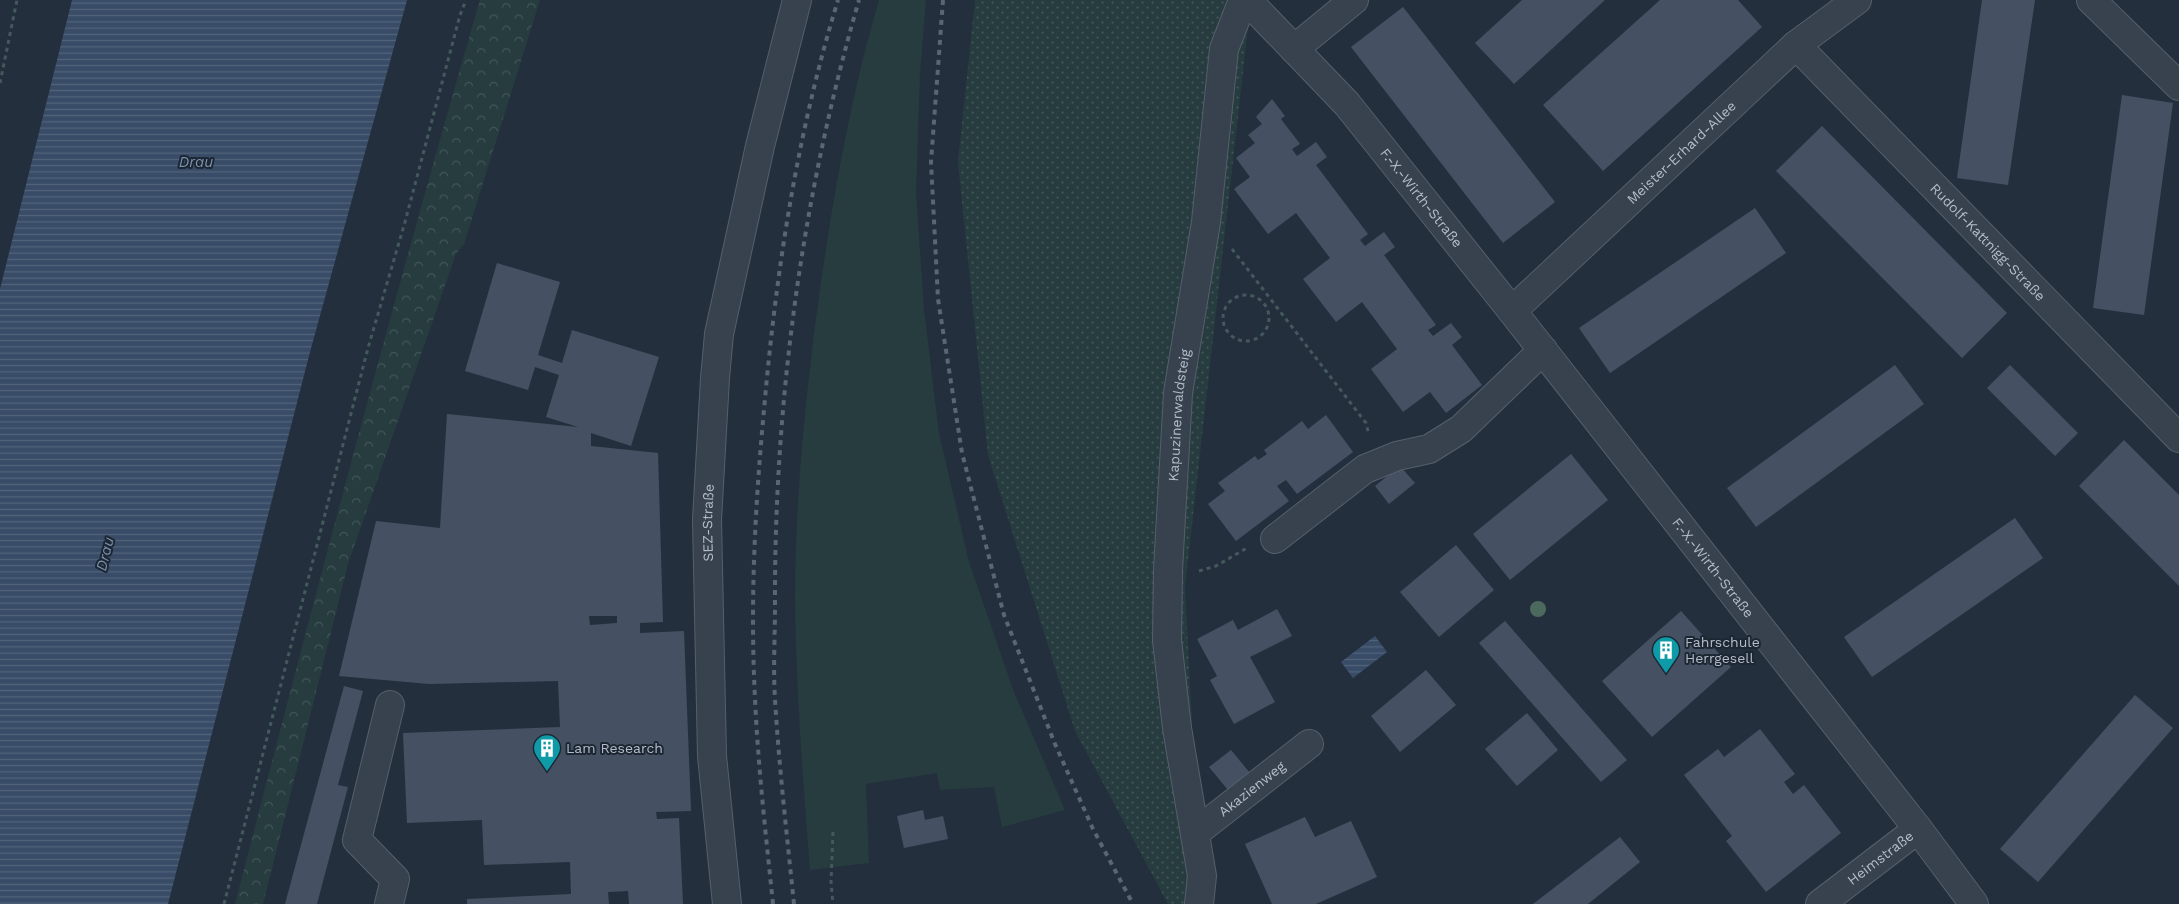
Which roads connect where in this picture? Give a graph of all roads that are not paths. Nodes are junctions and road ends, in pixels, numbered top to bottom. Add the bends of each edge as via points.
1 (797, 0) edge
2 (1243, 0) edge
3 (1247, 0) edge
4 (1354, 0) edge
5 (1857, 0) edge
6 (2090, 0) edge
7 (1796, 45) junction
8 (1294, 48) junction
9 (2179, 86) edge
10 (1512, 310) junction
11 (1543, 350) junction
12 (2179, 438) edge
13 (1275, 539) road end
14 (390, 705) dead end
15 (1309, 744) dead end
16 (1918, 829) junction
17 (1195, 833) junction
18 (389, 904) edge
19 (727, 904) edge
20 (1199, 904) edge
21 (1820, 904) edge
22 (1974, 904) edge

1 - 19 street, SEZ-Straße via 760,146 720,334 715,378 708,520 712,756
2 - 17 street, Kapuzinerwaldsteig via 1224,49 1206,222 1178,393 1167,640 1177,728
3 - 8 street, F.-X.-Wirth-Straße
4 - 8 street
5 - 7 street, Meister-Erhard-Allee
6 - 9 street
7 - 10 street, Meister-Erhard-Allee
7 - 12 street, Rudolf-Kattnigg-Straße
8 - 10 street, F.-X.-Wirth-Straße via 1347,104
10 - 11 street, F.-X.-Wirth-Straße
11 - 13 street via 1461,429 1429,449 1397,456 1365,469
11 - 16 street, F.-X.-Wirth-Straße
14 - 18 street via 357,840 395,880
15 - 17 street, Akazienweg
16 - 21 street, Heimstraße
16 - 22 street, F.-X.-Wirth-Straße
17 - 20 street, Kapuzinerwaldsteig via 1202,876

